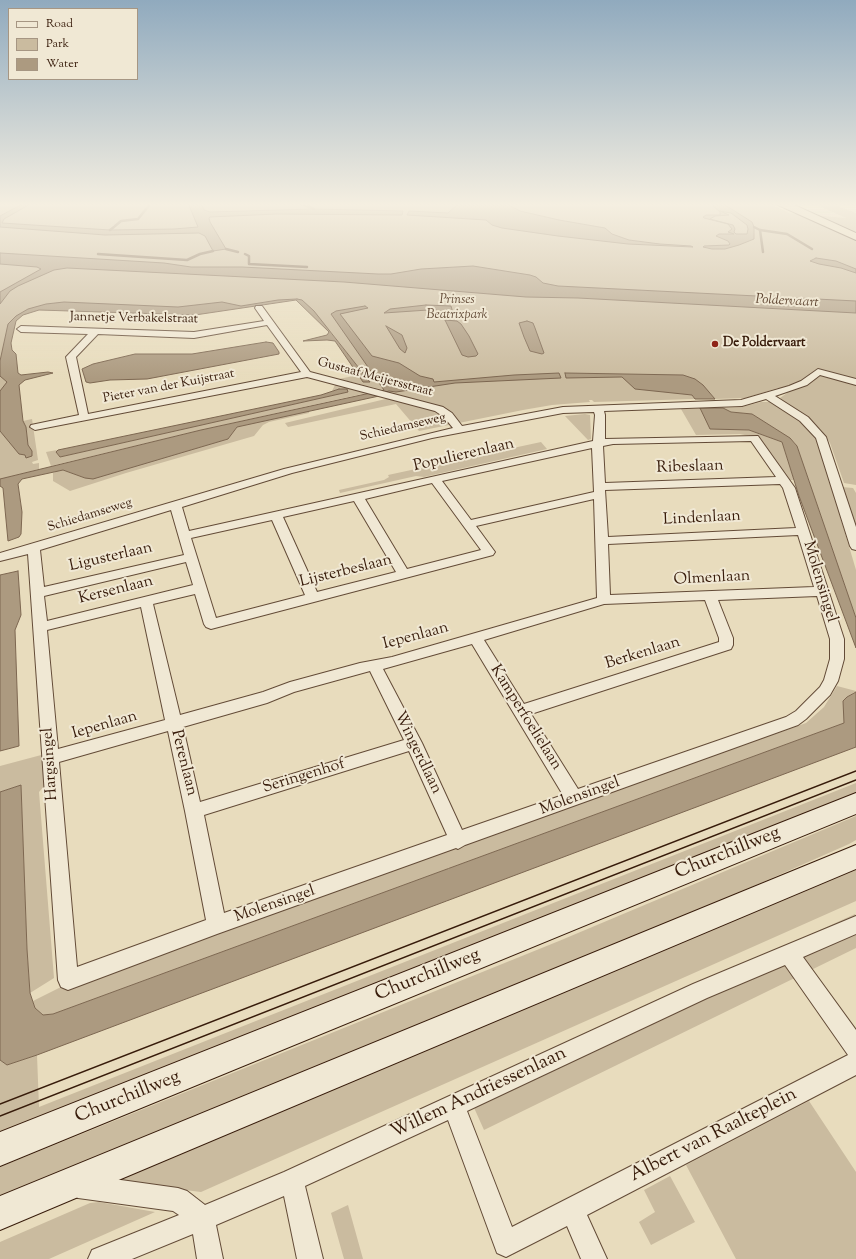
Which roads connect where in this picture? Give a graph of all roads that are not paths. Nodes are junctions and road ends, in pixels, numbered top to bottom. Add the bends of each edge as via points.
1 (259, 308) dead end
2 (270, 322) junction
3 (21, 329) dead end
4 (95, 332) junction
5 (307, 374) junction
6 (856, 382) edge
7 (768, 396) junction
8 (597, 408) junction
9 (84, 417) junction
10 (35, 427) dead end
11 (460, 430) junction
12 (754, 438) joint
13 (598, 443) junction
14 (435, 479) junction
15 (783, 480) junction
16 (599, 491) junction
17 (358, 497) junction
18 (175, 505) junction
19 (276, 515) junction
20 (469, 524) junction
21 (803, 531) junction
22 (184, 536) junction
23 (602, 541) junction
24 (856, 546) edge
25 (34, 548) junction
26 (0, 557) edge
27 (191, 557) junction
28 (404, 575) junction
29 (200, 588) junction
30 (822, 591) junction
31 (38, 593) junction
32 (710, 596) junction
33 (313, 598) junction
34 (604, 600) junction
35 (146, 601) junction
36 (40, 627) junction
37 (476, 638) junction
38 (374, 666) junction
39 (520, 712) junction
40 (173, 724) junction
41 (414, 743) junction
42 (51, 758) junction
43 (575, 799) junction
44 (856, 803) edge
45 (194, 811) junction
46 (458, 841) junction
47 (856, 857) edge
48 (217, 925) junction
49 (856, 925) edge
50 (788, 953) junction
51 (68, 980) joint
52 (856, 1048) edge
53 (856, 1063) edge
54 (454, 1106) junction
55 (0, 1149) edge
56 (292, 1180) junction
57 (68, 1185) junction
58 (572, 1209) junction
59 (0, 1213) edge
60 (203, 1218) junction
61 (101, 1259) edge
62 (210, 1259) edge
63 (310, 1259) edge
64 (594, 1259) edge

1 - 2 street, Gustaaf Meijersstraat
2 - 4 street, Jannetje Verbakelstraat via 194,335
2 - 5 street, Gustaaf Meijersstraat
3 - 4 street, Jannetje Verbakelstraat
4 - 9 street via 71,357
5 - 9 street, Pieter van der Kuijstraat
5 - 11 street, Gustaaf Meijersstraat via 439,409 448,415
6 - 7 street, Schiedamseweg via 818,372 800,385
7 - 8 street, Schiedamseweg via 731,404
7 - 24 street via 804,420 820,437
8 - 11 street, Schiedamseweg via 543,413
8 - 13 street via 600,415
9 - 10 street, Pieter van der Kuijstraat
11 - 18 street, Schiedamseweg via 288,471
12 - 13 street, Populierenlaan
12 - 15 street, Molensingel
13 - 14 street, Populierenlaan
13 - 16 street
14 - 17 street, Populierenlaan
14 - 20 street
15 - 16 street, Ribeslaan
15 - 21 street, Molensingel via 789,488
16 - 20 street, Ribeslaan via 580,498
16 - 23 street
17 - 19 street, Populierenlaan
17 - 28 street
18 - 22 street
18 - 25 street, Schiedamseweg
19 - 22 street, Populierenlaan
19 - 33 street
20 - 28 street, Lijsterbeslaan via 489,552
21 - 23 street, Lindenlaan
21 - 30 street, Molensingel
22 - 27 street
23 - 34 street
25 - 26 street, Schiedamseweg
25 - 31 street, Hargsingel
27 - 29 street
27 - 31 street, Ligusterlaan
28 - 33 street, Lijsterbeslaan
29 - 33 street, Lijsterbeslaan via 211,624
29 - 35 street, Kersenlaan
30 - 32 street, Olmenlaan
30 - 43 street, Molensingel via 837,639 837,659 826,691 801,715 792,721
31 - 36 street, Hargsingel
32 - 34 street, Olmenlaan
32 - 39 street, Berkenlaan via 726,638 726,644 718,649
34 - 37 street, Iepenlaan
35 - 36 street, Kersenlaan
35 - 40 street, Perenlaan
36 - 42 street, Hargsingel
37 - 38 street, Iepenlaan
37 - 39 street, Kamperfoelielaan
38 - 40 street, Iepenlaan via 290,688
38 - 41 street, Wingerdlaan
39 - 43 street, Kamperfoelielaan
40 - 42 street, Iepenlaan
40 - 45 street, Perenlaan
41 - 45 street, Seringenhof
41 - 46 street, Wingerdlaan
42 - 51 street, Hargsingel
43 - 46 street, Molensingel
44 - 55 main road, Churchillweg
45 - 48 street, Perenlaan
46 - 48 street, Molensingel
47 - 57 main road
48 - 51 street, Molensingel
49 - 50 street, Willem Andriessenlaan
50 - 52 street
50 - 54 street, Willem Andriessenlaan via 700,991
53 - 58 street, Albert van Raalteplein
54 - 56 street, Willem Andriessenlaan
54 - 58 street, Albert van Raalteplein via 506,1244
56 - 60 street, Willem Andriessenlaan
56 - 63 street
57 - 59 main road
57 - 60 street via 178,1200
58 - 64 street
60 - 61 street, Willem Andriessenlaan
60 - 62 street

